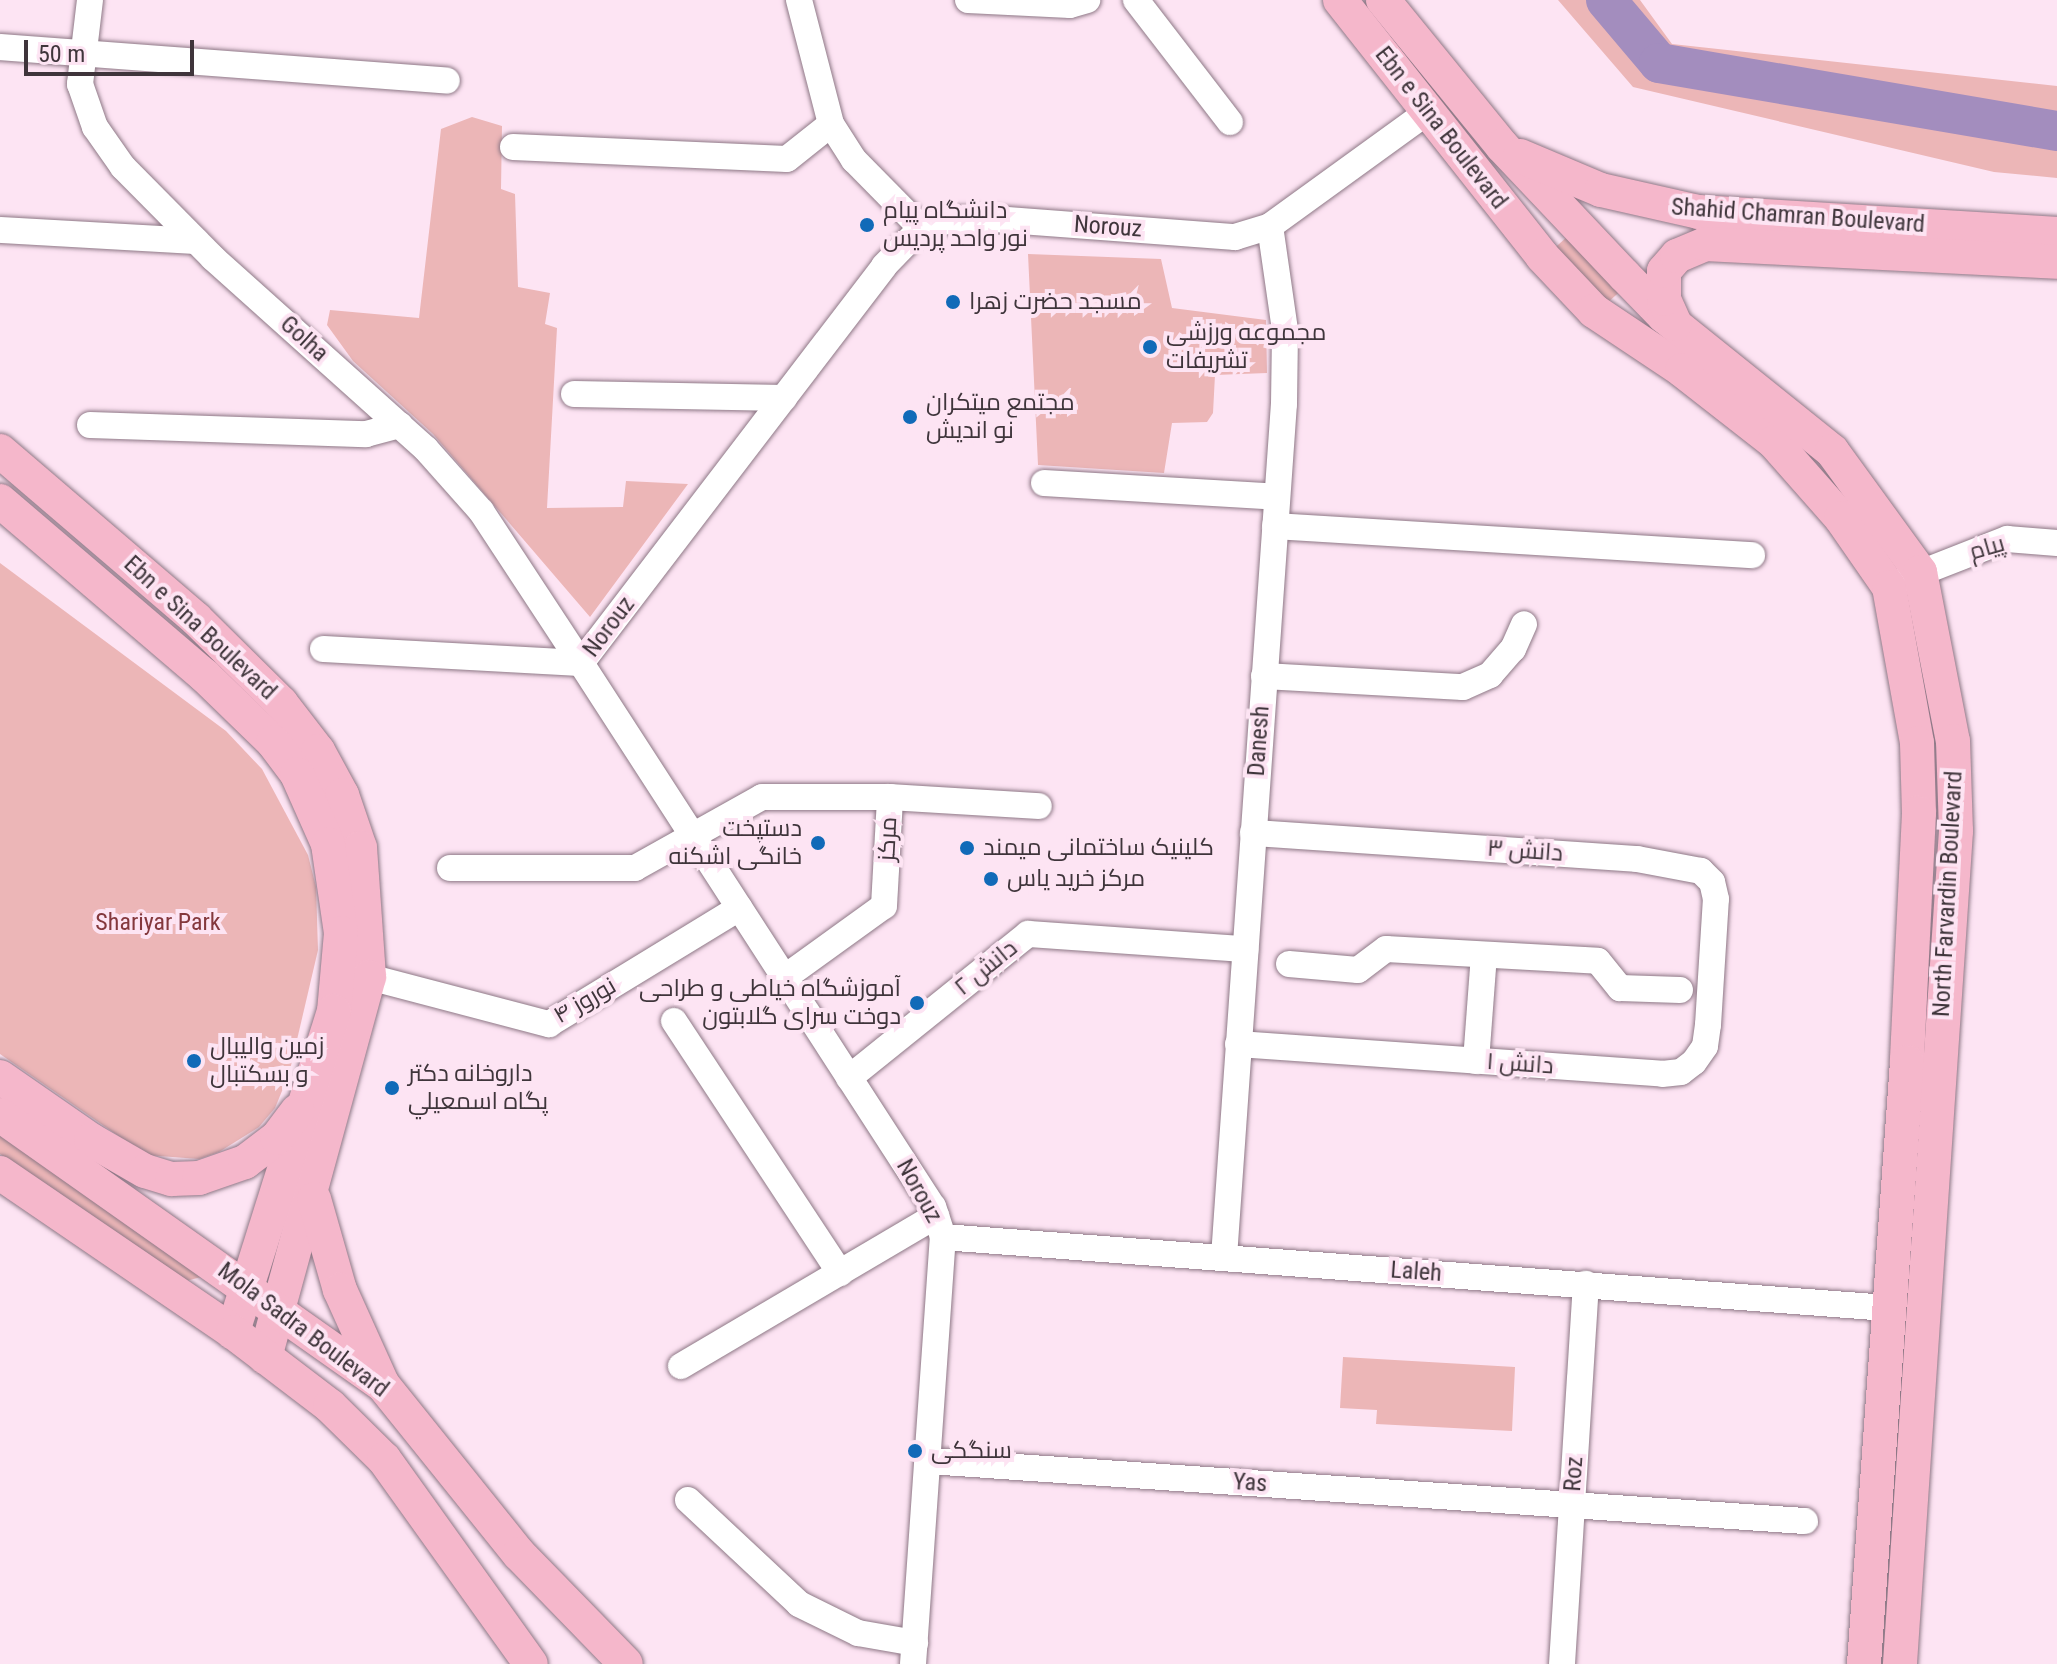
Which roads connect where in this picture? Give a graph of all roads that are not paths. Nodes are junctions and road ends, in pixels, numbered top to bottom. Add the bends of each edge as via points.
1 (90, 0) edge
2 (799, 0) edge
3 (968, 0) edge
4 (1087, 0) edge
5 (1136, 0) edge
6 (1340, 0) edge
7 (1383, 0) edge
8 (0, 47) edge
9 (84, 52) junction
10 (447, 81) dead end
11 (1429, 111) junction
12 (1230, 122) dead end
13 (831, 124) junction
14 (1502, 146) junction
15 (513, 147) dead end
16 (1541, 189) joint
17 (1654, 205) junction
18 (1578, 224) junction
19 (1270, 226) junction
20 (921, 228) junction
21 (0, 230) edge
22 (2057, 234) edge
23 (196, 241) junction
24 (1542, 256) junction
25 (2057, 262) edge
26 (1628, 291) junction
27 (1670, 320) junction
28 (1635, 339) junction
29 (574, 394) dead end
30 (784, 398) junction
31 (90, 425) dead end
32 (400, 425) junction
33 (0, 451) edge
34 (1044, 483) dead end
35 (1277, 497) junction
36 (0, 501) edge
37 (1275, 526) junction
38 (2057, 543) edge
39 (1752, 555) dead end
40 (1920, 572) junction
41 (1889, 587) junction
42 (1524, 624) dead end
43 (323, 649) dead end
44 (581, 663) junction
45 (1264, 676) junction
46 (890, 797) junction
47 (1039, 806) dead end
48 (1253, 833) junction
49 (693, 836) junction
50 (450, 868) dead end
51 (739, 908) junction
52 (1245, 949) junction
53 (1484, 955) junction
54 (1712, 962) joint
55 (1289, 964) dead end
56 (354, 974) junction
57 (784, 978) junction
58 (1680, 990) dead end
59 (674, 1021) dead end
60 (1238, 1044) junction
61 (1476, 1061) junction
62 (0, 1077) edge
63 (849, 1078) junction
64 (313, 1087) junction
65 (0, 1115) edge
66 (0, 1173) edge
67 (310, 1204) junction
68 (940, 1226) junction
69 (258, 1249) junction
70 (296, 1257) junction
71 (1224, 1257) junction
72 (840, 1273) junction
73 (1586, 1284) junction
74 (247, 1286) junction
75 (1888, 1308) junction
76 (280, 1309) junction
77 (233, 1332) junction
78 (265, 1357) junction
79 (681, 1366) dead end
80 (383, 1385) junction
81 (929, 1461) junction
82 (688, 1500) dead end
83 (1572, 1505) junction
84 (1805, 1521) dead end
85 (914, 1653) edge
86 (531, 1664) edge
87 (626, 1664) edge
88 (1562, 1664) edge
89 (1864, 1664) edge
90 (1900, 1664) edge

1 - 9 street, Golha
2 - 13 street
3 - 4 street via 1070,5
5 - 12 street
6 - 11 main road, Ebn e Sina Boulevard
7 - 14 main road, Ebn e Sina Boulevard
8 - 9 street
9 - 10 street
9 - 23 street, Golha via 80,84 95,127 123,167
11 - 19 street, Norouz
11 - 24 main road, Ebn e Sina Boulevard
13 - 15 street via 787,159
13 - 20 street via 854,160
14 - 16 main road, Ebn e Sina Boulevard
14 - 17 main road, Shahid Chamran Boulevard via 1562,176
16 - 18 main road, North Farvardin Boulevard
17 - 18 main road via 1613,209
17 - 22 main road, Shahid Chamran Boulevard
18 - 24 main road via 1552,236
18 - 26 main road, North Farvardin Boulevard
19 - 20 street, Norouz via 1235,237 994,219 954,219
19 - 35 street, Danesh via 1285,330
20 - 30 street, Norouz via 884,266
21 - 23 street
23 - 32 street, Golha
24 - 26 main road, North Farvardin Boulevard
25 - 26 main road, Shahid Chamran Boulevard via 1705,244 1677,256
26 - 27 main road via 1664,299
26 - 28 main road, North Farvardin Boulevard
27 - 28 main road via 1635,310 1629,317
27 - 40 main road, North Farvardin Boulevard via 1832,451
28 - 41 main road, North Farvardin Boulevard via 1774,442 1832,506
29 - 30 street
30 - 44 street, Norouz
31 - 32 street via 366,434
32 - 44 street, Golha via 481,511
33 - 56 main road, Ebn e Sina Boulevard via 240,660 318,751 342,795 360,848
34 - 35 street
35 - 37 street, Danesh
36 - 56 main road, Ebn e Sina Boulevard via 204,675 273,742 297,774 331,857 341,933
37 - 39 street
37 - 45 street, Danesh
38 - 40 street, پیام via 2007,539
40 - 41 street, پیام
40 - 90 main road, North Farvardin Boulevard via 1953,741 1956,831
41 - 75 main road, North Farvardin Boulevard via 1917,743 1919,813
42 - 45 street via 1513,649 1490,675 1463,687
43 - 44 street
44 - 49 street, Norouz
45 - 48 street, Danesh
46 - 47 street, مرکز
46 - 49 street via 762,797
46 - 57 street, مرکز via 884,906
48 - 52 street, Danesh
48 - 54 street, دانش ۳ via 1682,864 1712,882
49 - 50 street via 635,868
49 - 51 street, Norouz
51 - 56 street, نوروز ۴ via 549,1024
51 - 57 street, Norouz
52 - 60 street, Danesh
52 - 63 street, دانش ۲ via 1028,934
53 - 55 street via 1386,949 1358,970
53 - 58 street via 1598,961 1620,988
53 - 61 street
54 - 61 street, دانش ۱ via 1705,1046 1681,1072
56 - 64 main road, Ebn e Sina Boulevard
56 - 67 main road, Ebn e Sina Boulevard
57 - 63 street, Norouz
59 - 72 street
60 - 61 street, دانش ۱
60 - 71 street, Danesh
62 - 64 main road via 91,1140 145,1171 172,1179 224,1172 262,1152
63 - 68 street, Norouz
64 - 69 main road, Ebn e Sina Boulevard
65 - 74 main road, Mola Sadra Boulevard
66 - 77 main road, Mola Sadra Boulevard
67 - 70 main road, Ebn e Sina Boulevard
67 - 80 main road via 340,1290
68 - 71 street, Laleh
68 - 72 street
68 - 81 street, Norouz
69 - 70 main road via 263,1270 277,1276 285,1275
69 - 74 main road, Ebn e Sina Boulevard
70 - 76 main road, Ebn e Sina Boulevard
71 - 73 street, Laleh
72 - 79 street
73 - 75 street, Laleh
73 - 83 street, Roz
74 - 76 main road, Mola Sadra Boulevard
74 - 77 main road, Ebn e Sina Boulevard
75 - 89 main road, North Farvardin Boulevard
76 - 78 main road, Ebn e Sina Boulevard
76 - 80 main road, Mola Sadra Boulevard
77 - 78 main road, Mola Sadra Boulevard
78 - 86 main road, Mola Sadra Boulevard via 330,1406 384,1459
80 - 87 main road, Mola Sadra Boulevard via 519,1554
81 - 83 street, Yas
81 - 85 street, Norouz
82 - 85 street via 799,1604
83 - 84 street, Yas
83 - 88 street, Roz

